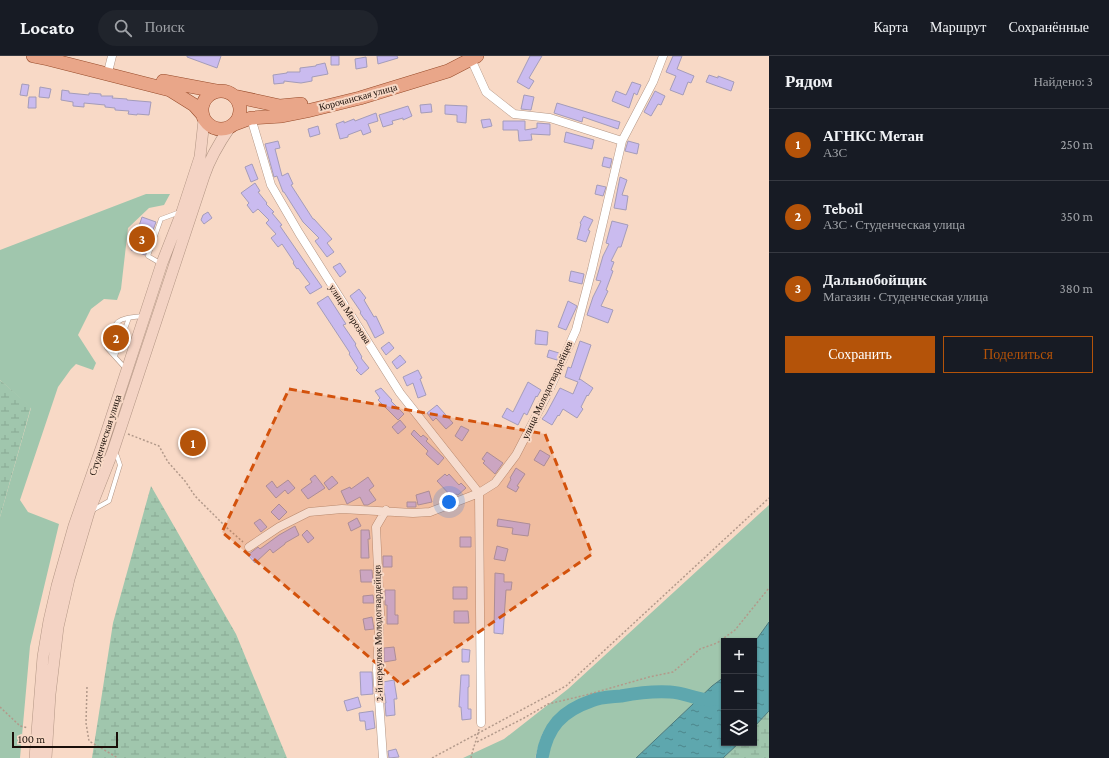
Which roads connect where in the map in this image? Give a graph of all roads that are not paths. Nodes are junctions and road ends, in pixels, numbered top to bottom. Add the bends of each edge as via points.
1 (33, 56) edge
2 (64, 56) edge
3 (664, 56) edge
4 (470, 57) edge
5 (110, 62) edge
6 (216, 91) junction
7 (234, 96) junction
8 (203, 117) junction
9 (251, 118) junction
10 (233, 126) junction
11 (622, 141) junction
12 (182, 212) junction
13 (162, 263) junction
14 (144, 316) junction
15 (128, 318) junction
16 (115, 356) junction
17 (126, 369) junction
18 (479, 493) junction
19 (386, 510) junction
20 (249, 547) road end
21 (480, 723) road end
22 (35, 758) edge
23 (46, 758) edge
24 (383, 758) edge

1 - 8 main road via 170,90 194,105
2 - 5 main road
3 - 11 street, улица Молодогвардейцев
4 - 7 main road, Корочанская улица via 299,104 280,106
4 - 9 main road, Корочанская улица via 448,71 360,98 293,114
4 - 11 street via 486,92 514,114 550,118
5 - 6 main road via 171,84
6 - 7 main road via 228,92
6 - 8 main road via 203,103
7 - 10 main road via 238,100 240,112
8 - 10 main road via 213,128 225,129
8 - 12 main road, Студенческая улица via 200,157
9 - 10 main road, Корочанская улица
9 - 18 street, улица Морозова via 271,185 299,234 400,393
10 - 23 main road, Студенческая улица via 210,159 113,451 89,512 69,579 58,627
11 - 18 street, улица Молодогвардейцев via 576,330 516,455 495,483
12 - 13 main road, Студенческая улица
12 - 13 lane via 161,219 148,256
13 - 14 main road, Студенческая улица
14 - 15 lane
14 - 17 main road, Студенческая улица
15 - 16 lane
15 - 16 lane via 121,319 114,325 107,345
16 - 17 lane
17 - 22 main road, Студенческая улица via 74,526 48,621
18 - 19 street, улица Молодогвардейцев via 430,512
18 - 21 street
19 - 20 street, улица Молодогвардейцев via 342,509 309,512 280,526
19 - 24 street, 2-й переулок Молодогвардейцев via 376,528 380,613 377,670

